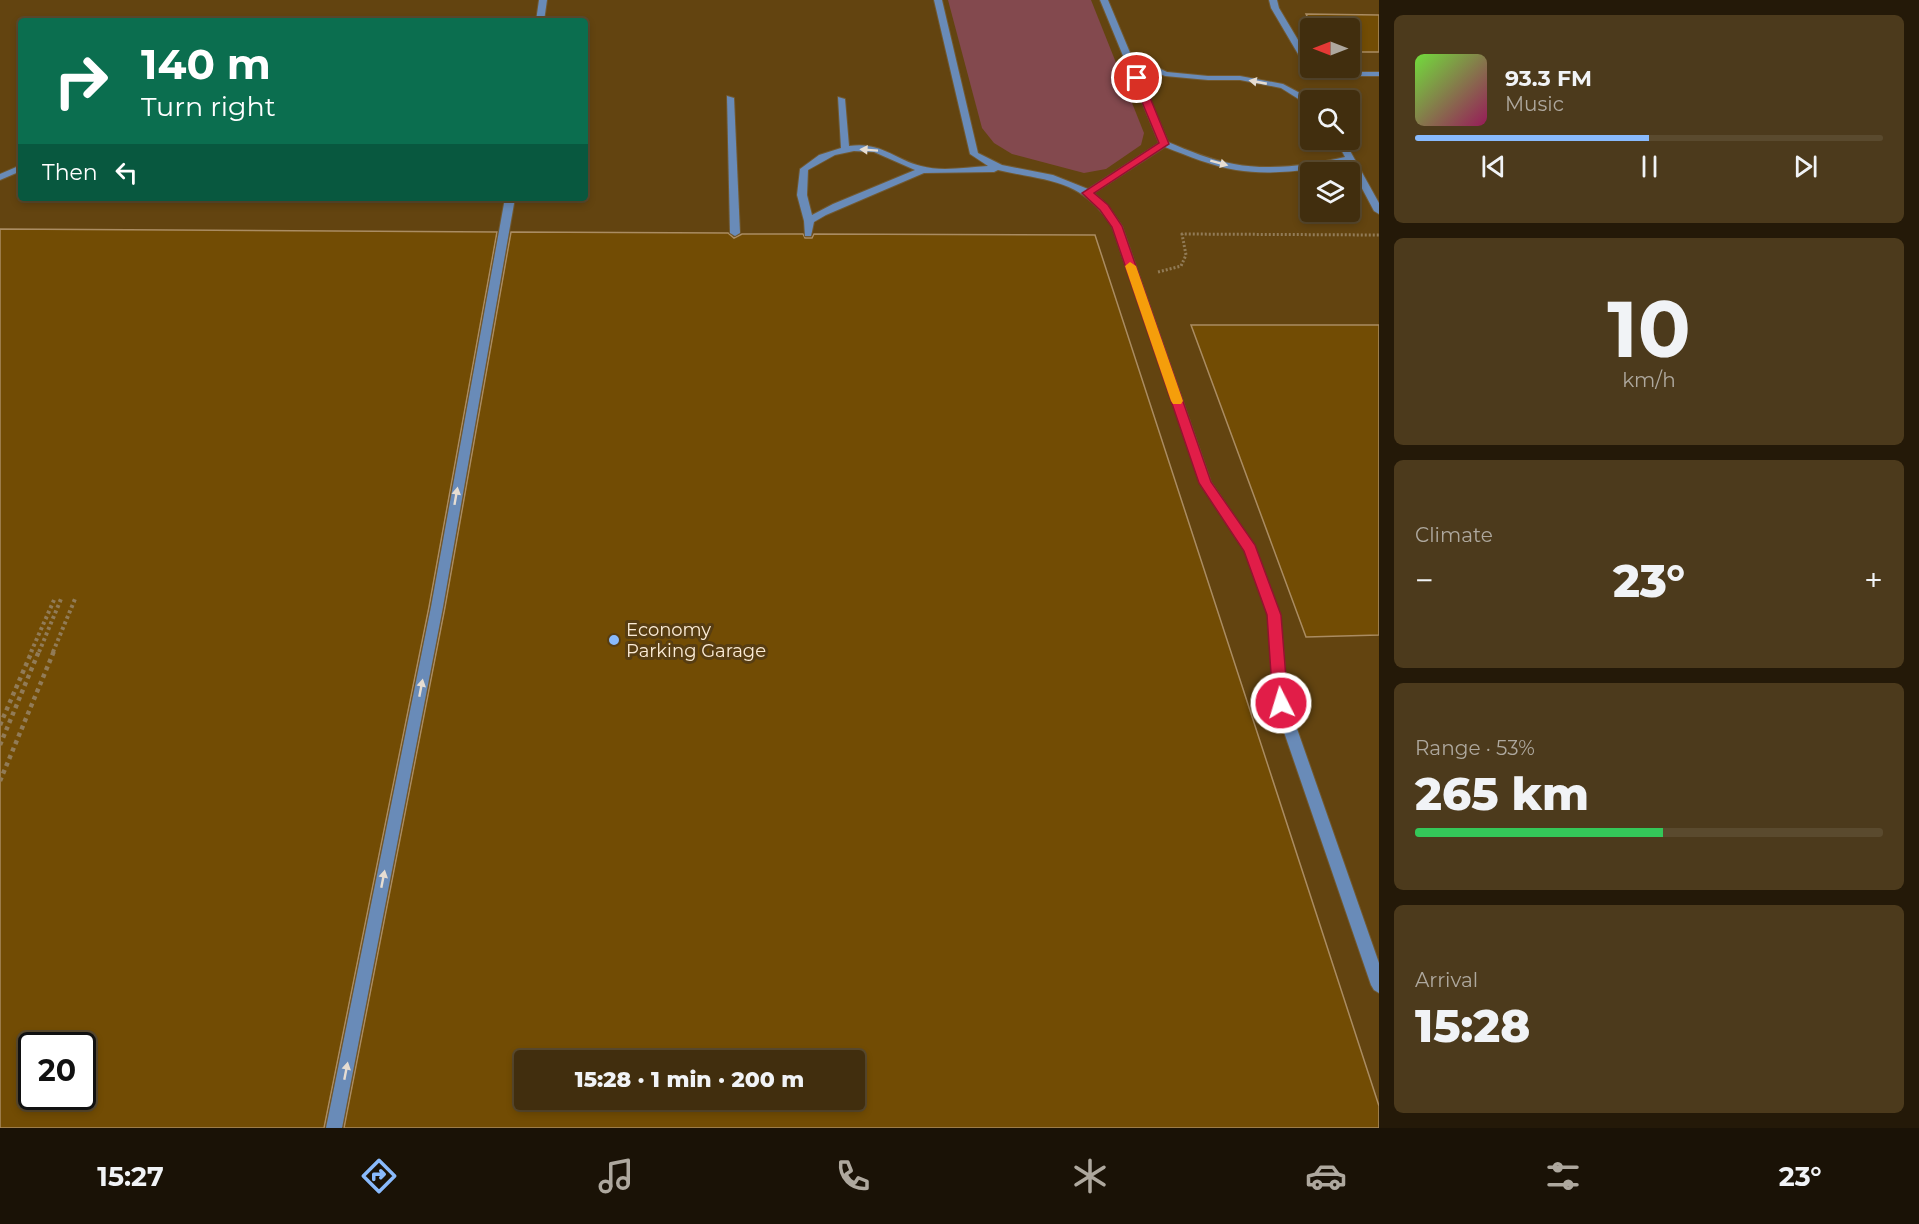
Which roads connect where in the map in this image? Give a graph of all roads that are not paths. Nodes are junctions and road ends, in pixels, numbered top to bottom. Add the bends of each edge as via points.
1 (543, 0) edge
2 (938, 0) edge
3 (1104, 0) edge
4 (1273, 0) edge
5 (540, 18) edge
6 (1300, 50) edge
7 (1128, 57) junction
8 (1360, 74) edge
9 (1379, 74) edge
10 (1300, 96) edge
11 (730, 98) dead end
12 (841, 99) dead end
13 (1164, 144) junction
14 (845, 149) junction
15 (1345, 150) edge
16 (1350, 159) junction
17 (18, 169) edge
18 (998, 169) junction
19 (923, 170) junction
20 (0, 177) edge
21 (1088, 193) junction
22 (509, 201) edge
23 (1379, 210) edge
24 (809, 221) junction
25 (735, 234) dead end
26 (808, 234) dead end
27 (1379, 985) edge
28 (334, 1128) edge

1 - 5 lane
2 - 18 lane via 974,154
3 - 7 lane
4 - 6 lane
10 -> 7 lane via 1283,86 1240,78 1165,74
7 - 13 lane
8 - 9 lane
11 - 25 lane
12 - 14 lane
13 -> 16 lane via 1237,167 1323,166
13 - 21 lane
19 -> 14 lane via 883,151
14 - 24 lane via 818,157 804,169 802,195
15 - 16 lane
16 - 23 lane
17 - 20 lane
18 - 19 lane
18 - 21 lane via 1064,180
19 - 24 lane via 828,208
21 - 27 lane via 1117,226 1206,483 1250,549 1274,615 1281,703
28 -> 22 lane via 436,607
24 - 26 lane

